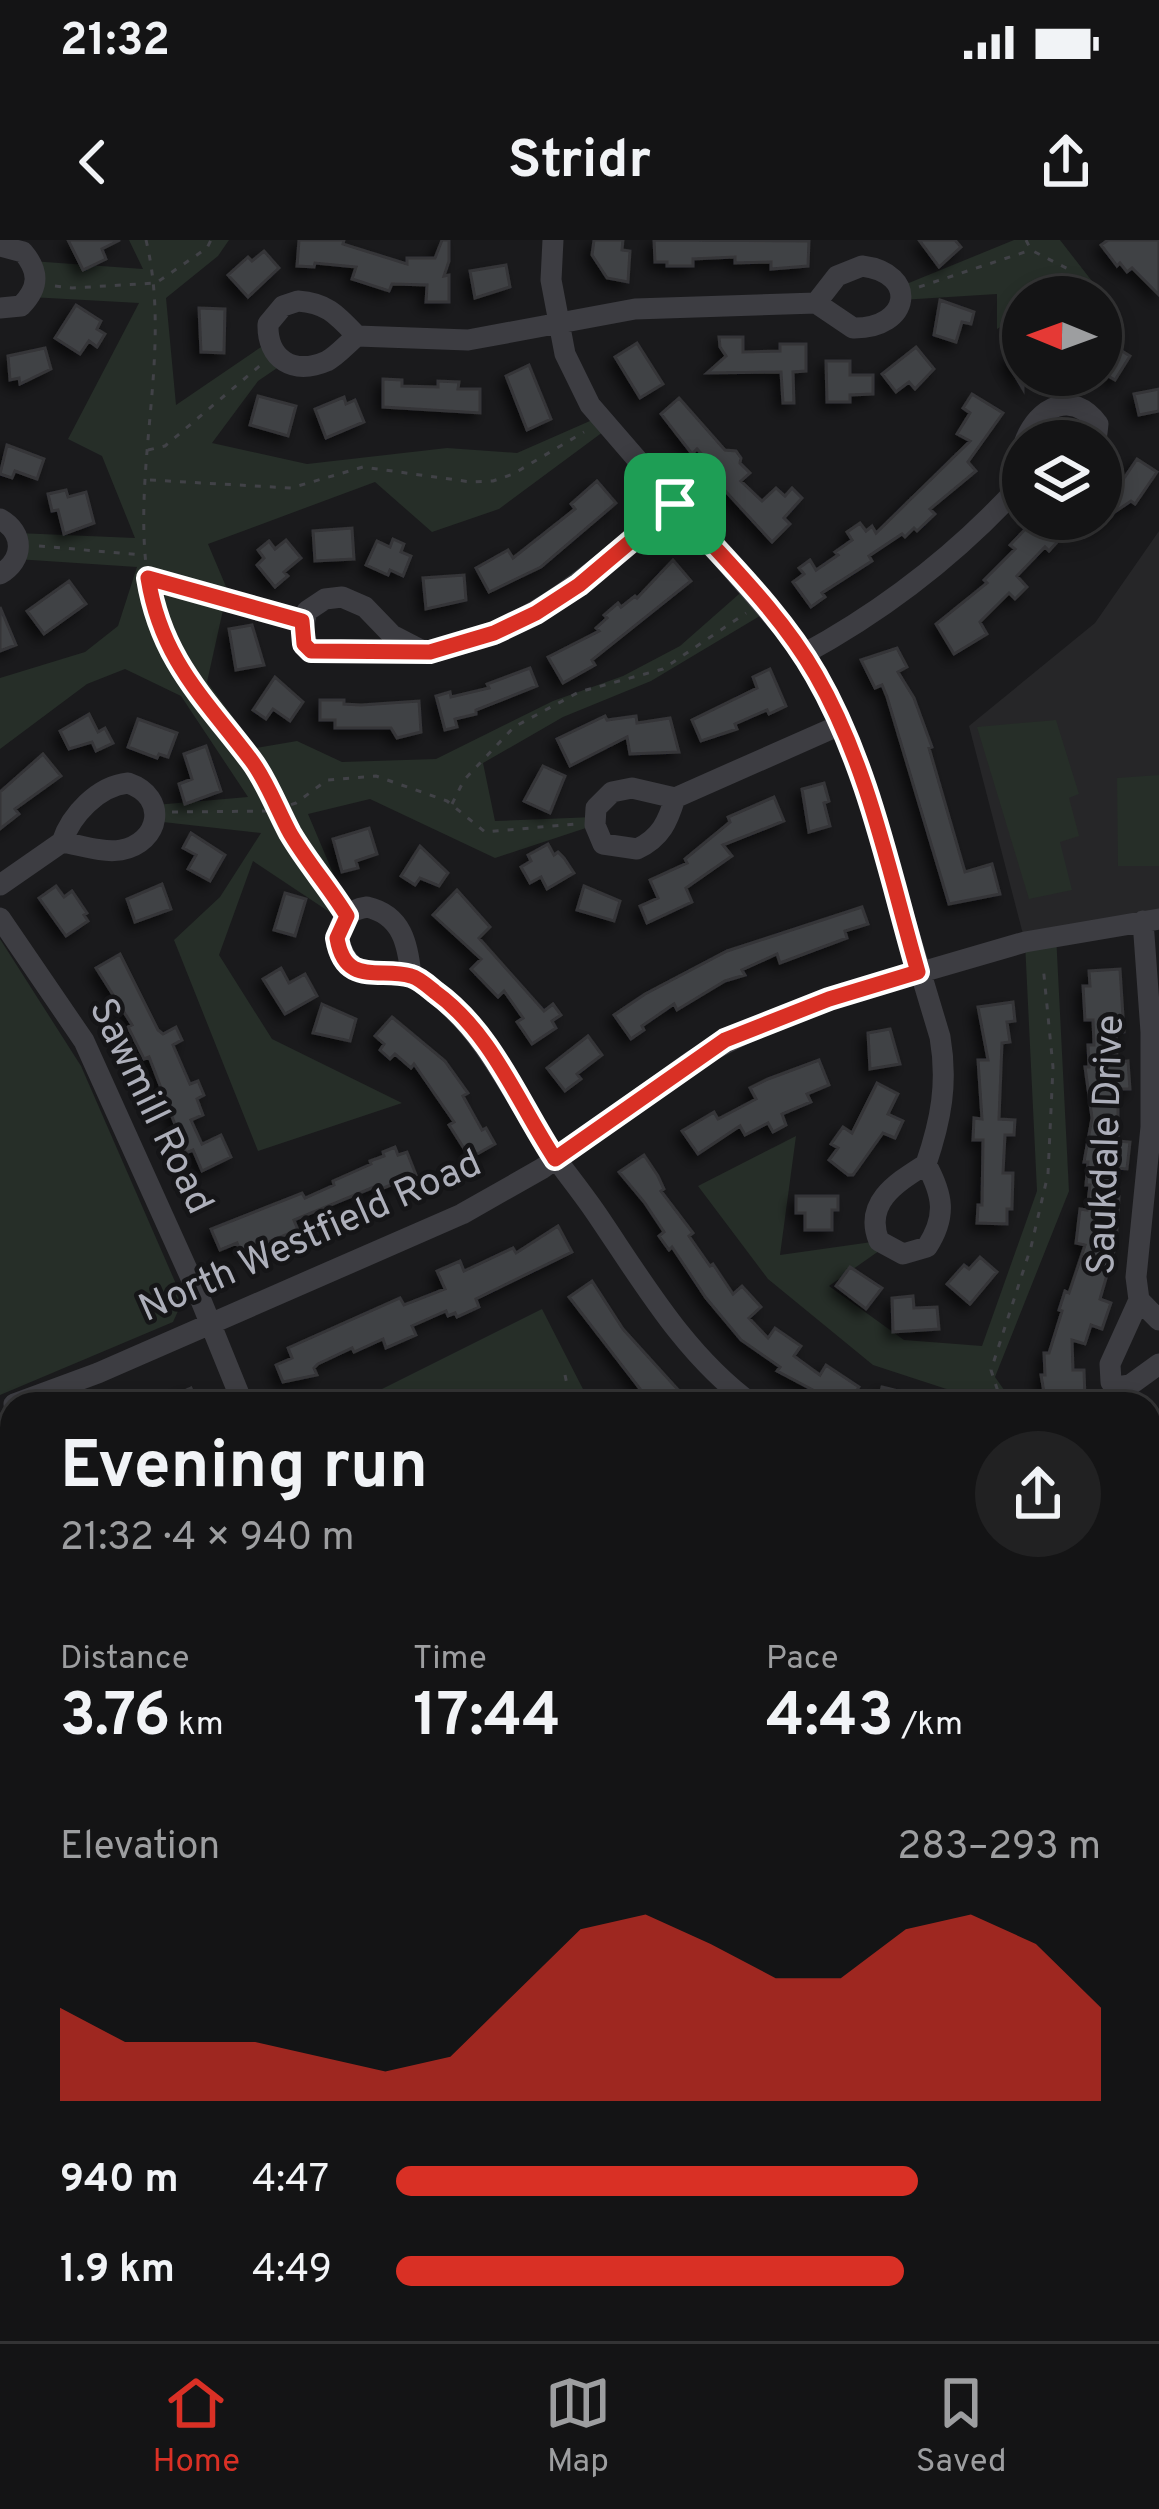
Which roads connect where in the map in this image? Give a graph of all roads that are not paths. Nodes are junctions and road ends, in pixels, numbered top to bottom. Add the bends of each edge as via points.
1 (553, 240) edge
2 (0, 246) edge
3 (816, 302) junction
4 (0, 308) edge
5 (558, 322) junction
6 (357, 336) junction
7 (1038, 420) edge
8 (1095, 420) edge
9 (675, 504) junction
10 (1002, 504) edge
11 (0, 518) edge
12 (0, 574) edge
13 (423, 651) junction
14 (802, 655) junction
15 (840, 725) junction
16 (675, 798) junction
17 (62, 842) junction
18 (0, 885) edge
19 (0, 918) edge
20 (1151, 920) edge
21 (918, 972) junction
22 (411, 976) junction
23 (1155, 1032) edge
24 (555, 1159) junction
25 (926, 1164) dead end
26 (1139, 1300) junction
27 (1159, 1320) edge
28 (211, 1324) junction
29 (1159, 1364) edge
30 (46, 1392) edge
31 (238, 1392) edge
32 (737, 1392) edge

1 - 5 street
2 - 4 street via 23,252 37,283 21,306
3 - 3 street via 837,276 862,266 892,276 900,291 895,317 870,328 839,322
3 - 5 street via 635,309
5 - 6 street via 468,340
5 - 9 street via 590,405
6 - 6 street via 326,361 298,366 267,344 268,324 298,302 332,309
7 - 8 street via 1073,404
9 - 13 street via 536,613
9 - 14 street
10 - 14 street via 942,565
11 - 12 street via 20,544
13 - 13 street via 342,597 313,604 302,621 311,651
14 - 15 street
15 - 16 street
15 - 21 street
16 - 16 street via 659,834 638,849 603,844 596,808 620,789
17 - 17 street via 72,816 115,784 150,796 151,830 127,849
17 - 18 street
19 - 28 street, Sawmill Road via 84,1041
20 - 21 street, North Westfield Road via 1056,934
20 - 23 street, Saukdale Drive
21 - 24 street, North Westfield Road via 725,1040
21 - 25 street via 945,1063 944,1104
22 - 22 street via 352,966 337,938 347,916 367,907 391,919 408,945
22 - 24 street via 485,1042
23 - 26 street, Saukdale Drive
24 - 28 street, North Westfield Road via 462,1214
24 - 32 street via 687,1344
26 - 27 street
26 - 29 street via 1110,1364 1111,1382 1130,1385
28 - 30 street, North Westfield Road
28 - 31 street, Sawmill Road

